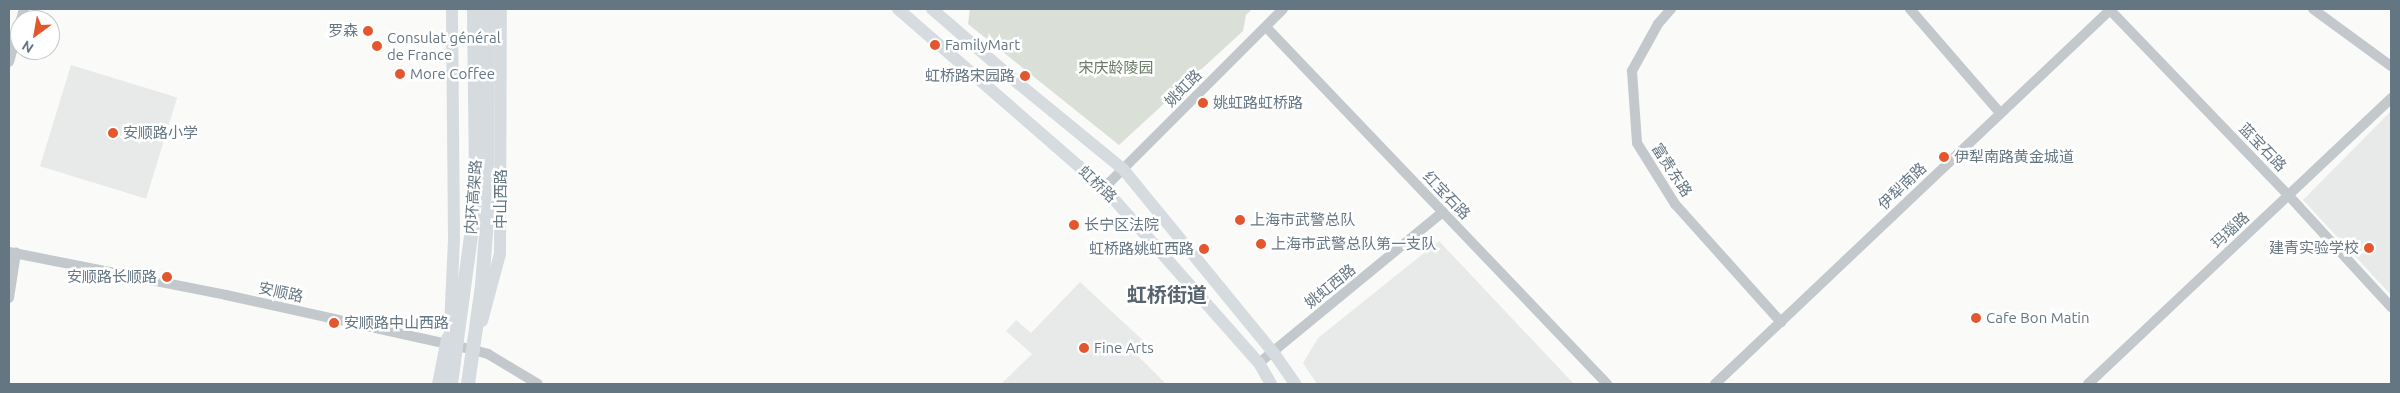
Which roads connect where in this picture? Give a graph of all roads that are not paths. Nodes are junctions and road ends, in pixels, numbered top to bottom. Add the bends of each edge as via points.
1 (452, 9) edge
2 (474, 9) edge
3 (488, 9) edge
4 (501, 9) edge
5 (898, 9) edge
6 (932, 9) edge
7 (1284, 9) edge
8 (1671, 9) edge
9 (1910, 9) edge
10 (2110, 9) edge
11 (2313, 9) edge
12 (1266, 27) junction
13 (2391, 66) edge
14 (2391, 98) edge
15 (2000, 113) junction
16 (1123, 169) junction
17 (1104, 188) junction
18 (2289, 196) junction
19 (1443, 212) junction
20 (472, 228) junction
21 (12, 252) edge
22 (9, 298) edge
23 (2391, 308) edge
24 (1781, 322) junction
25 (450, 345) junction
26 (474, 350) junction
27 (1273, 352) junction
28 (1259, 363) junction
29 (439, 384) edge
30 (443, 384) edge
31 (451, 384) edge
32 (468, 384) edge
33 (538, 384) edge
34 (1271, 384) edge
35 (1294, 384) edge
36 (1607, 384) edge
37 (1714, 384) edge
38 (2088, 384) edge

1 - 25 main road via 454,240
2 - 20 highway, 内环高架路 via 476,138
3 - 32 highway, 内环高架路 via 487,219 482,286
4 - 26 main road, 中山西路 via 500,254
5 - 17 main road, 虹桥路
6 - 16 main road, 虹桥路
7 - 12 street, 姚虹路
8 - 24 street, 富贵东路 via 1658,24 1632,70 1637,143 1675,204
9 - 15 street
10 - 15 street, 伊犁南路
10 - 18 street, 蓝宝石路
11 - 13 street
12 - 16 street, 姚虹路
12 - 19 street, 红宝石路
14 - 18 street, 玛瑙路
15 - 24 street, 伊犁南路
16 - 17 street, 姚虹路
16 - 27 main road, 虹桥路
17 - 28 main road, 虹桥路
18 - 23 street, 蓝宝石路
18 - 38 street, 玛瑙路
19 - 27 street, 姚虹西路
19 - 36 street, 红宝石路
20 - 29 highway
20 - 31 highway, 内环高架路
21 - 22 street
21 - 25 street, 安顺路
24 - 37 street, 伊犁南路
25 - 26 street, 安顺路
25 - 30 main road
26 - 32 main road, 中山西路
26 - 33 street, 安顺路 via 488,354
27 - 28 street, 姚虹西路
27 - 35 main road, 虹桥路
28 - 34 main road, 虹桥路

